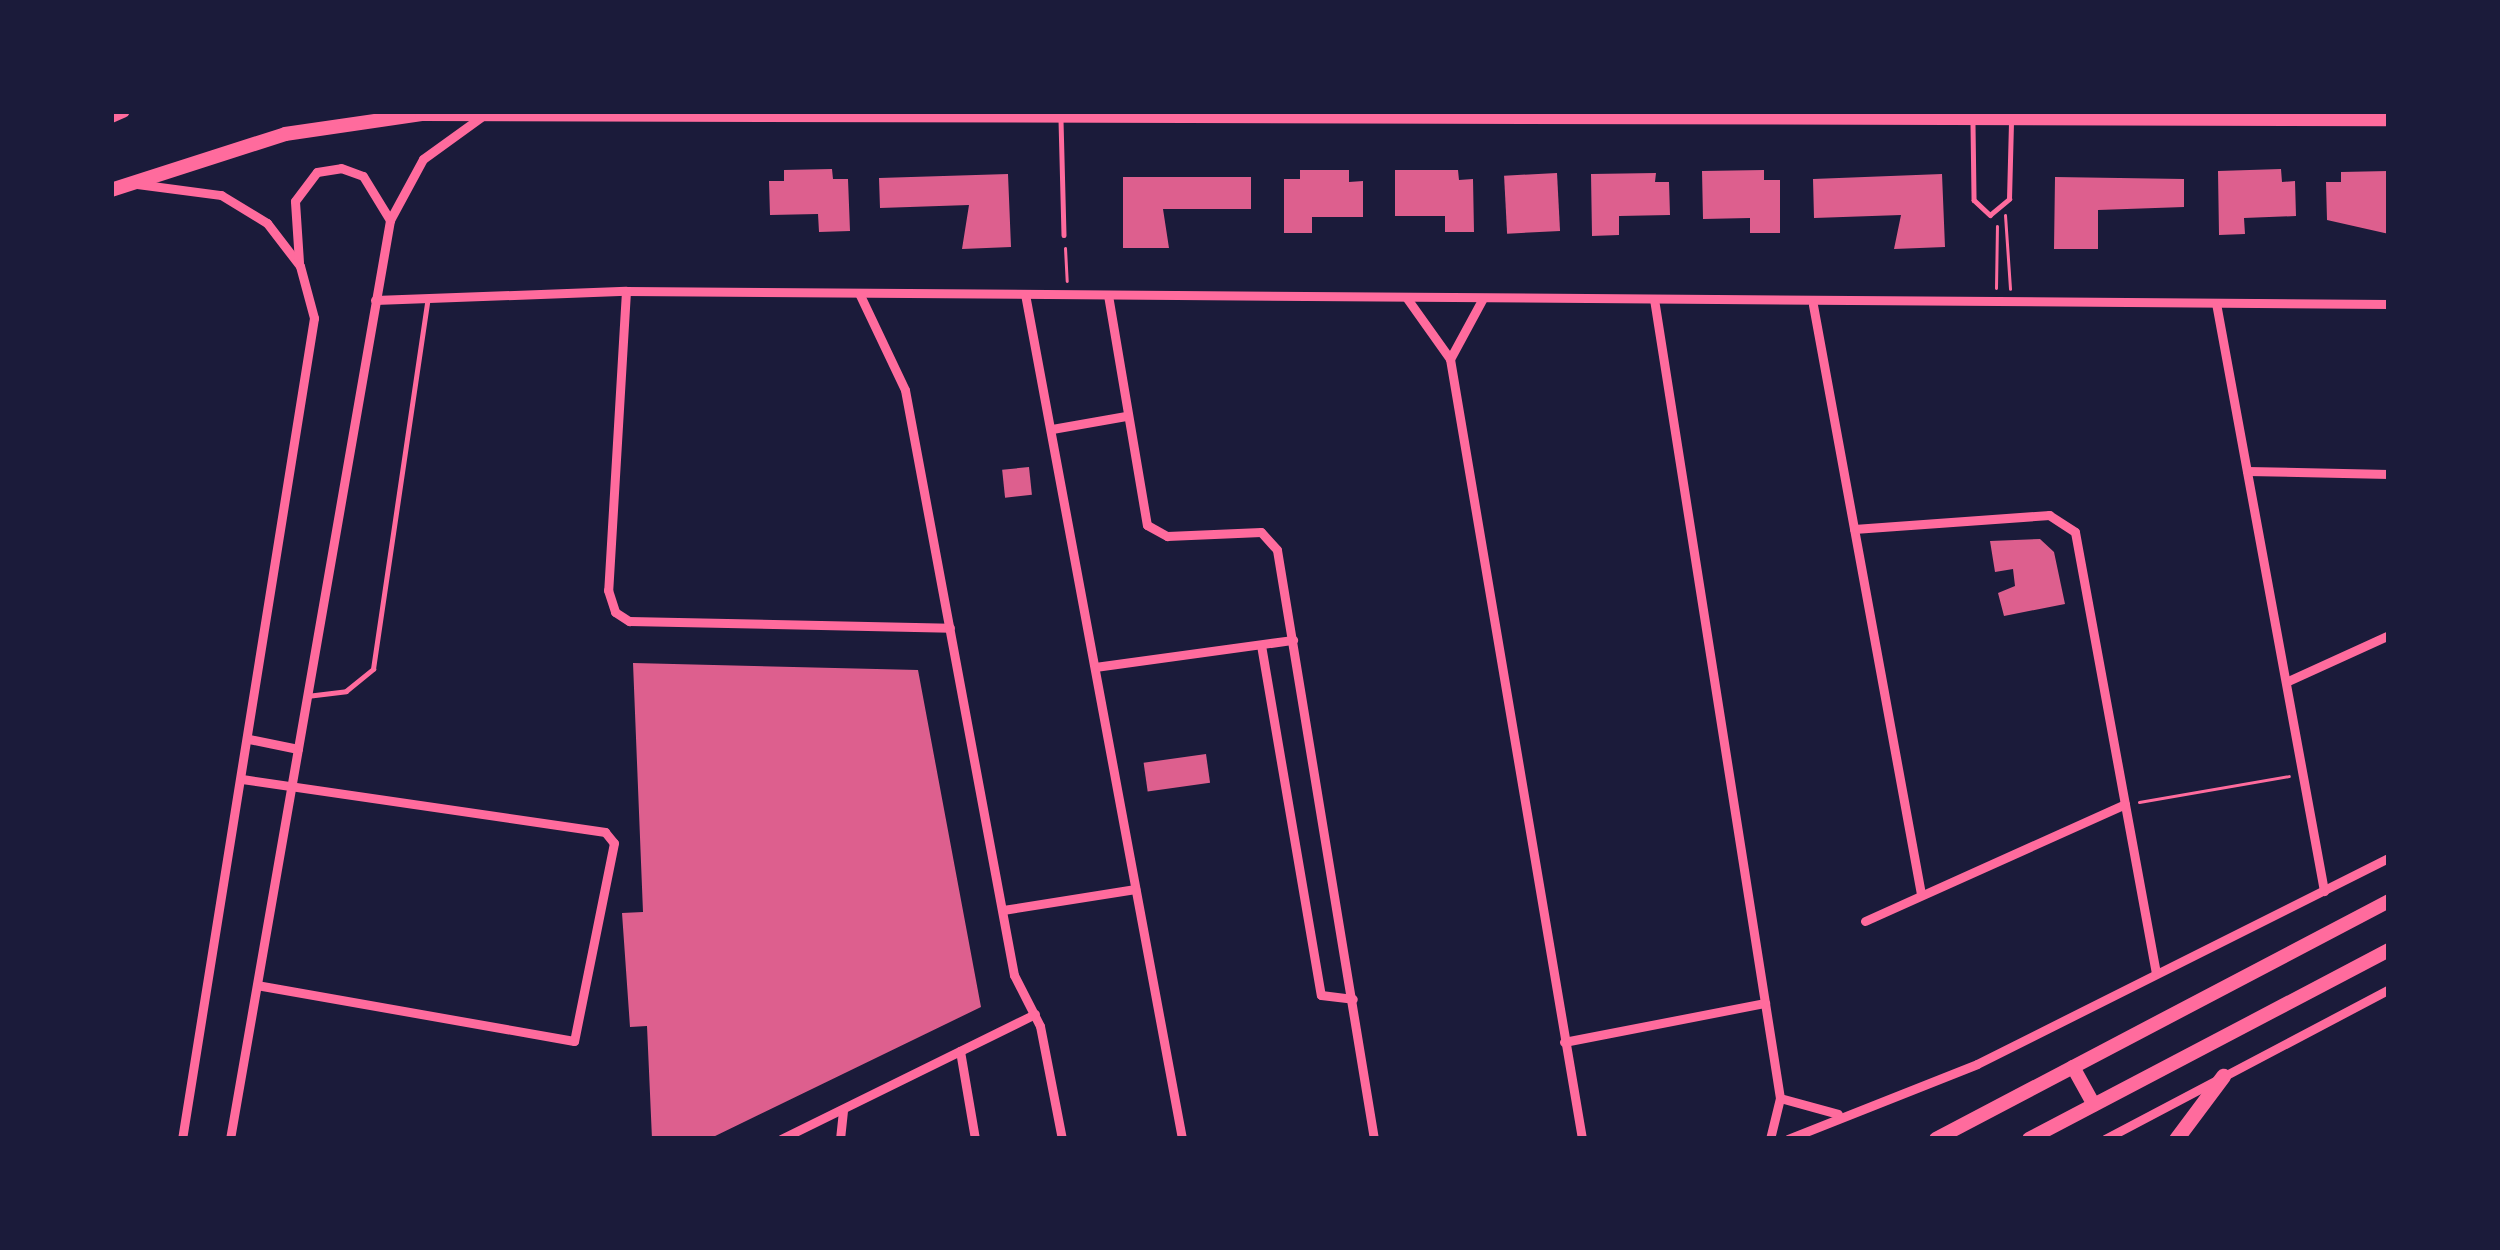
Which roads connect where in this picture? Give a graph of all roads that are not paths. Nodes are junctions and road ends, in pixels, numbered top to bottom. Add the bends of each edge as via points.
1 (123, 111) edge
2 (491, 112) edge
3 (733, 112) edge
4 (1061, 114) junction
5 (111, 116) edge
6 (1973, 118) junction
7 (2011, 118) junction
8 (2389, 119) edge
9 (118, 187) edge
10 (390, 220) junction
11 (1064, 235) road end
12 (300, 266) junction
13 (626, 291) junction
14 (859, 293) junction
15 (1025, 294) junction
16 (1108, 295) junction
17 (1406, 297) junction
18 (428, 298) junction
19 (1483, 298) junction
20 (1654, 299) junction
21 (375, 300) junction
22 (2216, 303) junction
23 (2389, 304) edge
24 (1813, 305) junction
25 (1450, 359) junction
26 (1126, 416) junction
27 (1052, 429) junction
28 (2248, 471) junction
29 (2389, 474) edge
30 (1854, 530) junction
31 (950, 628) junction
32 (2389, 635) edge
33 (1292, 640) junction
34 (1262, 645) junction
35 (1095, 667) junction
36 (2286, 682) junction
37 (307, 696) junction
38 (249, 739) junction
39 (298, 749) junction
40 (242, 779) junction
41 (292, 786) junction
42 (2125, 804) junction
43 (2389, 858) edge
44 (1135, 889) junction
45 (2324, 891) junction
46 (1921, 894) junction
47 (2389, 901) edge
48 (1003, 910) junction
49 (1864, 921) dead end
50 (2389, 950) edge
51 (2156, 973) junction
52 (258, 985) junction
53 (2389, 989) edge
54 (1353, 999) junction
55 (1766, 1003) junction
56 (1036, 1014) junction
57 (1564, 1042) junction
58 (960, 1052) junction
59 (2073, 1067) junction
60 (2223, 1076) junction
61 (1780, 1098) junction
62 (2094, 1105) junction
63 (843, 1108) junction
64 (1839, 1114) junction
65 (182, 1139) edge
66 (230, 1139) edge
67 (781, 1139) edge
68 (840, 1139) edge
69 (975, 1139) edge
70 (1062, 1139) edge
71 (1182, 1139) edge
72 (1374, 1139) edge
73 (1582, 1139) edge
74 (1770, 1139) edge
75 (1788, 1139) edge
76 (1936, 1139) edge
77 (2029, 1139) edge
78 (2105, 1139) edge
79 (2176, 1139) edge

1 - 5 main road
2 - 3 main road
2 - 9 main road via 285,134
2 - 10 street via 423,159
3 - 4 main road
4 - 6 main road
4 - 11 lane
6 - 7 main road
6 - 7 lane via 1974,200 1980,211 2000,213
7 - 8 main road
9 - 12 street via 221,195 267,224
10 - 12 street via 363,176 340,167 317,172 296,201
10 - 21 street
12 - 38 street via 314,345
13 - 14 street
13 - 18 street
13 - 31 street via 608,590 620,617
14 - 15 street
14 - 31 street via 905,390
15 - 16 street
15 - 27 street
16 - 17 street
16 - 26 street
17 - 19 street
17 - 25 street
18 - 21 street
18 - 37 lane via 373,669 346,691
19 - 20 street
19 - 25 street
20 - 24 street
20 - 55 street
21 - 37 street
22 - 23 street
22 - 24 street
22 - 28 street
24 - 30 street
25 - 57 street
26 - 27 street
26 - 33 street via 1147,525 1167,536 1267,534 1277,550
27 - 35 street
28 - 29 street
28 - 36 street
30 - 42 street via 2049,515 2066,521 2077,538
30 - 46 street
31 - 48 street
32 - 36 street
33 - 34 street
33 - 54 street
34 - 35 street
34 - 54 street via 1321,995
35 - 44 street
36 - 45 street
37 - 39 street
38 - 39 street
38 - 40 street
39 - 41 street
40 - 41 street
40 - 65 street
41 - 52 street
41 - 52 street via 605,832 614,843 603,908 580,1036 564,1045
42 - 46 street
42 - 51 street
43 - 45 street
44 - 48 street
44 - 71 street
45 - 51 street
46 - 49 street
47 - 59 main road
48 - 56 street via 1014,975
50 - 62 main road
51 - 64 street via 1977,1064
52 - 66 street
53 - 60 street
54 - 72 street
55 - 57 street
55 - 61 street
56 - 58 street
56 - 70 street
57 - 73 street
58 - 63 street
58 - 69 street
59 - 62 main road
59 - 76 main road
60 - 78 street
60 - 79 main road
61 - 64 street
61 - 74 street
62 - 77 main road
63 - 67 street
63 - 68 street
64 - 75 street

